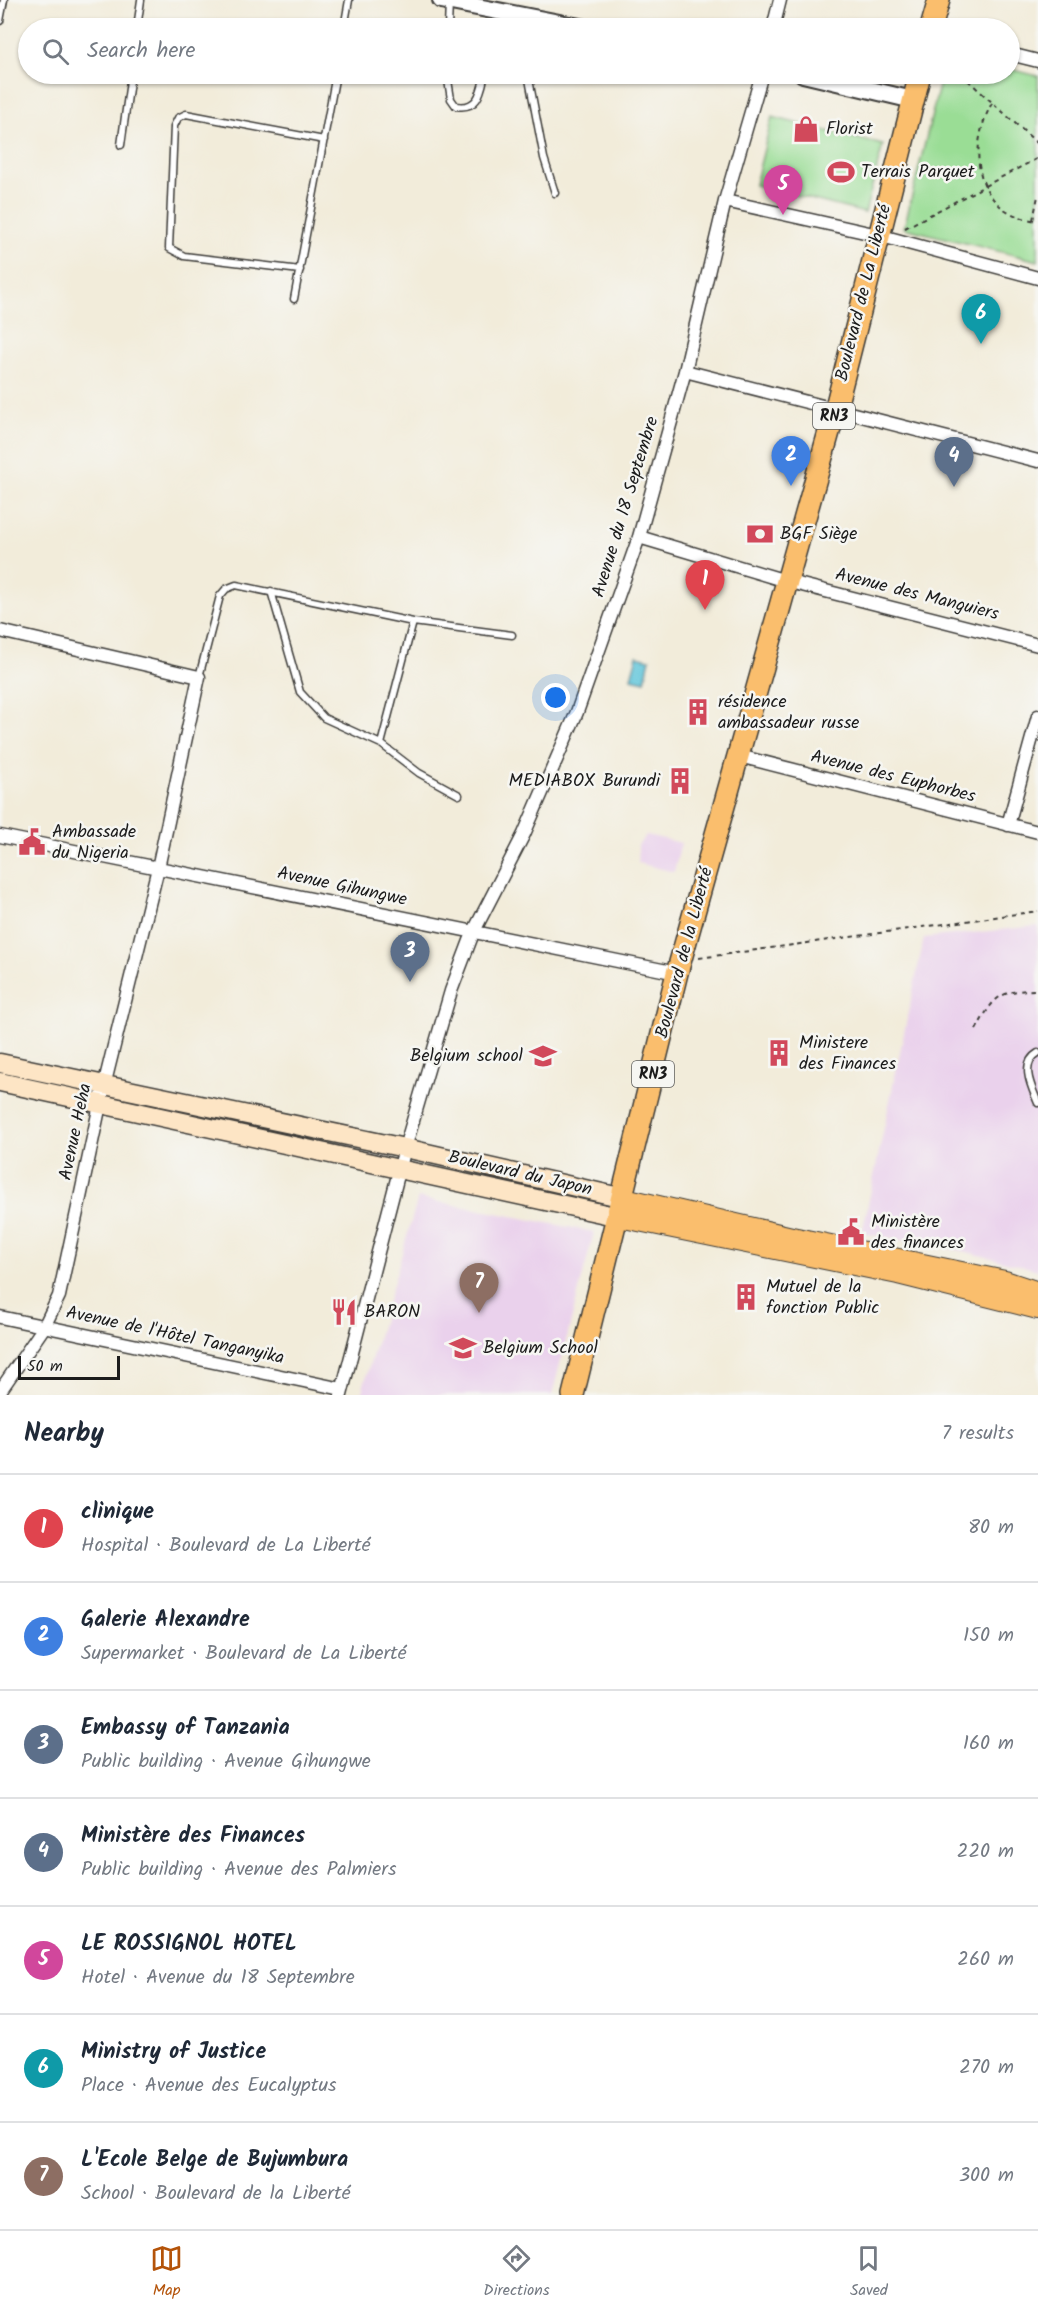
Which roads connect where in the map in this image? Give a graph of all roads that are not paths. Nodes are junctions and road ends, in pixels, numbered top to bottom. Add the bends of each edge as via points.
1 (4, 0) edge
2 (141, 0) edge
3 (349, 0) edge
4 (780, 0) edge
5 (939, 0) edge
6 (445, 1) edge
7 (138, 18) edge
8 (346, 18) edge
9 (447, 18) edge
10 (533, 18) edge
11 (776, 18) edge
12 (934, 18) edge
13 (0, 21) edge
14 (1020, 56) edge
15 (1038, 61) edge
16 (130, 84) edge
17 (334, 84) edge
18 (449, 84) edge
19 (482, 84) edge
20 (530, 84) edge
21 (759, 84) edge
22 (845, 84) edge
23 (917, 84) edge
24 (913, 100) junction
25 (324, 140) junction
26 (121, 145) dead end
27 (555, 193) dead end
28 (725, 201) junction
29 (878, 236) junction
30 (300, 270) junction
31 (1038, 278) edge
32 (294, 299) dead end
33 (685, 370) junction
34 (836, 408) junction
35 (1038, 461) edge
36 (639, 537) junction
37 (786, 581) junction
38 (272, 591) junction
39 (413, 622) junction
40 (0, 631) edge
41 (512, 635) dead end
42 (1038, 645) edge
43 (200, 677) junction
44 (1038, 716) edge
45 (381, 744) junction
46 (739, 756) junction
47 (459, 795) dead end
48 (1008, 825) junction
49 (1038, 832) edge
50 (0, 836) edge
51 (158, 868) junction
52 (472, 933) junction
53 (679, 967) junction
54 (1038, 1053) edge
55 (0, 1063) edge
56 (0, 1082) edge
57 (102, 1095) junction
58 (1038, 1102) edge
59 (405, 1148) junction
60 (400, 1171) junction
61 (621, 1207) junction
62 (972, 1282) junction
63 (1038, 1292) edge
64 (1038, 1309) edge
65 (0, 1317) edge
66 (44, 1327) junction
67 (0, 1391) edge
68 (341, 1392) edge
69 (573, 1395) edge

1 - 13 lane
2 - 7 lane
3 - 8 lane
4 - 11 street
5 - 12 highway
6 - 9 lane
6 - 10 street
14 - 15 street
16 - 26 lane
17 - 25 lane
18 - 19 lane via 451,99 456,106 463,107 472,106 478,99
20 - 27 lane
21 - 28 street, Avenue du 18 Septembre
22 - 24 street
23 - 24 highway, Boulevard de La Liberté / RN3
24 - 29 highway, Boulevard de La Liberté / RN3
25 - 30 lane
25 - 30 lane via 186,114 174,126 169,248 184,256
28 - 29 street
28 - 33 street, Avenue du 18 Septembre
29 - 31 street
29 - 34 highway, Boulevard de La Liberté / RN3
30 - 32 lane
33 - 34 street
33 - 36 street, Avenue du 18 Septembre
34 - 35 street
34 - 37 highway, Boulevard de La Liberté / RN3
36 - 37 street, Avenue des Manguiers
36 - 52 street, Avenue du 18 Septembre via 577,712 524,834
37 - 42 street, Avenue des Manguiers
37 - 46 highway, Boulevard de La Liberté / RN3
38 - 39 lane
38 - 43 lane via 236,585 226,588 220,596
38 - 45 lane via 300,692 324,718
39 - 41 lane
39 - 45 lane
40 - 43 street
43 - 51 street, Avenue Heha
44 - 48 street
45 - 47 lane via 419,773
46 - 48 street, Avenue des Euphorbes
46 - 53 highway, Boulevard de la Liberté / RN3
48 - 49 street, Avenue des Euphorbes
50 - 51 street, Avenue Gihungwe
51 - 52 street, Avenue Gihungwe
51 - 57 street, Avenue Heha
52 - 53 street, Avenue Gihungwe
52 - 59 street, Avenue du 18 Septembre
53 - 61 highway, Boulevard de la Liberté / RN3
54 - 58 lane via 1029,1065 1028,1076
55 - 57 main road, Boulevard du Japon
56 - 57 main road, Boulevard du Japon
57 - 59 main road, Boulevard du Japon
57 - 60 main road, Boulevard du Japon
57 - 66 street, Avenue Heha via 59,1296
59 - 60 street, Avenue du 18 Septembre
59 - 61 main road, Boulevard du Japon
60 - 61 main road, Boulevard du Japon
60 - 68 street, Avenue du 18 Septembre
61 - 62 main road, Boulevard du Japon
61 - 69 highway, Boulevard de la Liberté / RN3
62 - 63 main road, Boulevard du Japon
62 - 64 main road, Boulevard du Japon
65 - 66 street, Avenue de l'Hôtel Tanganyika
66 - 67 street, Avenue Heha
66 - 68 street, Avenue de l'Hôtel Tanganyika

